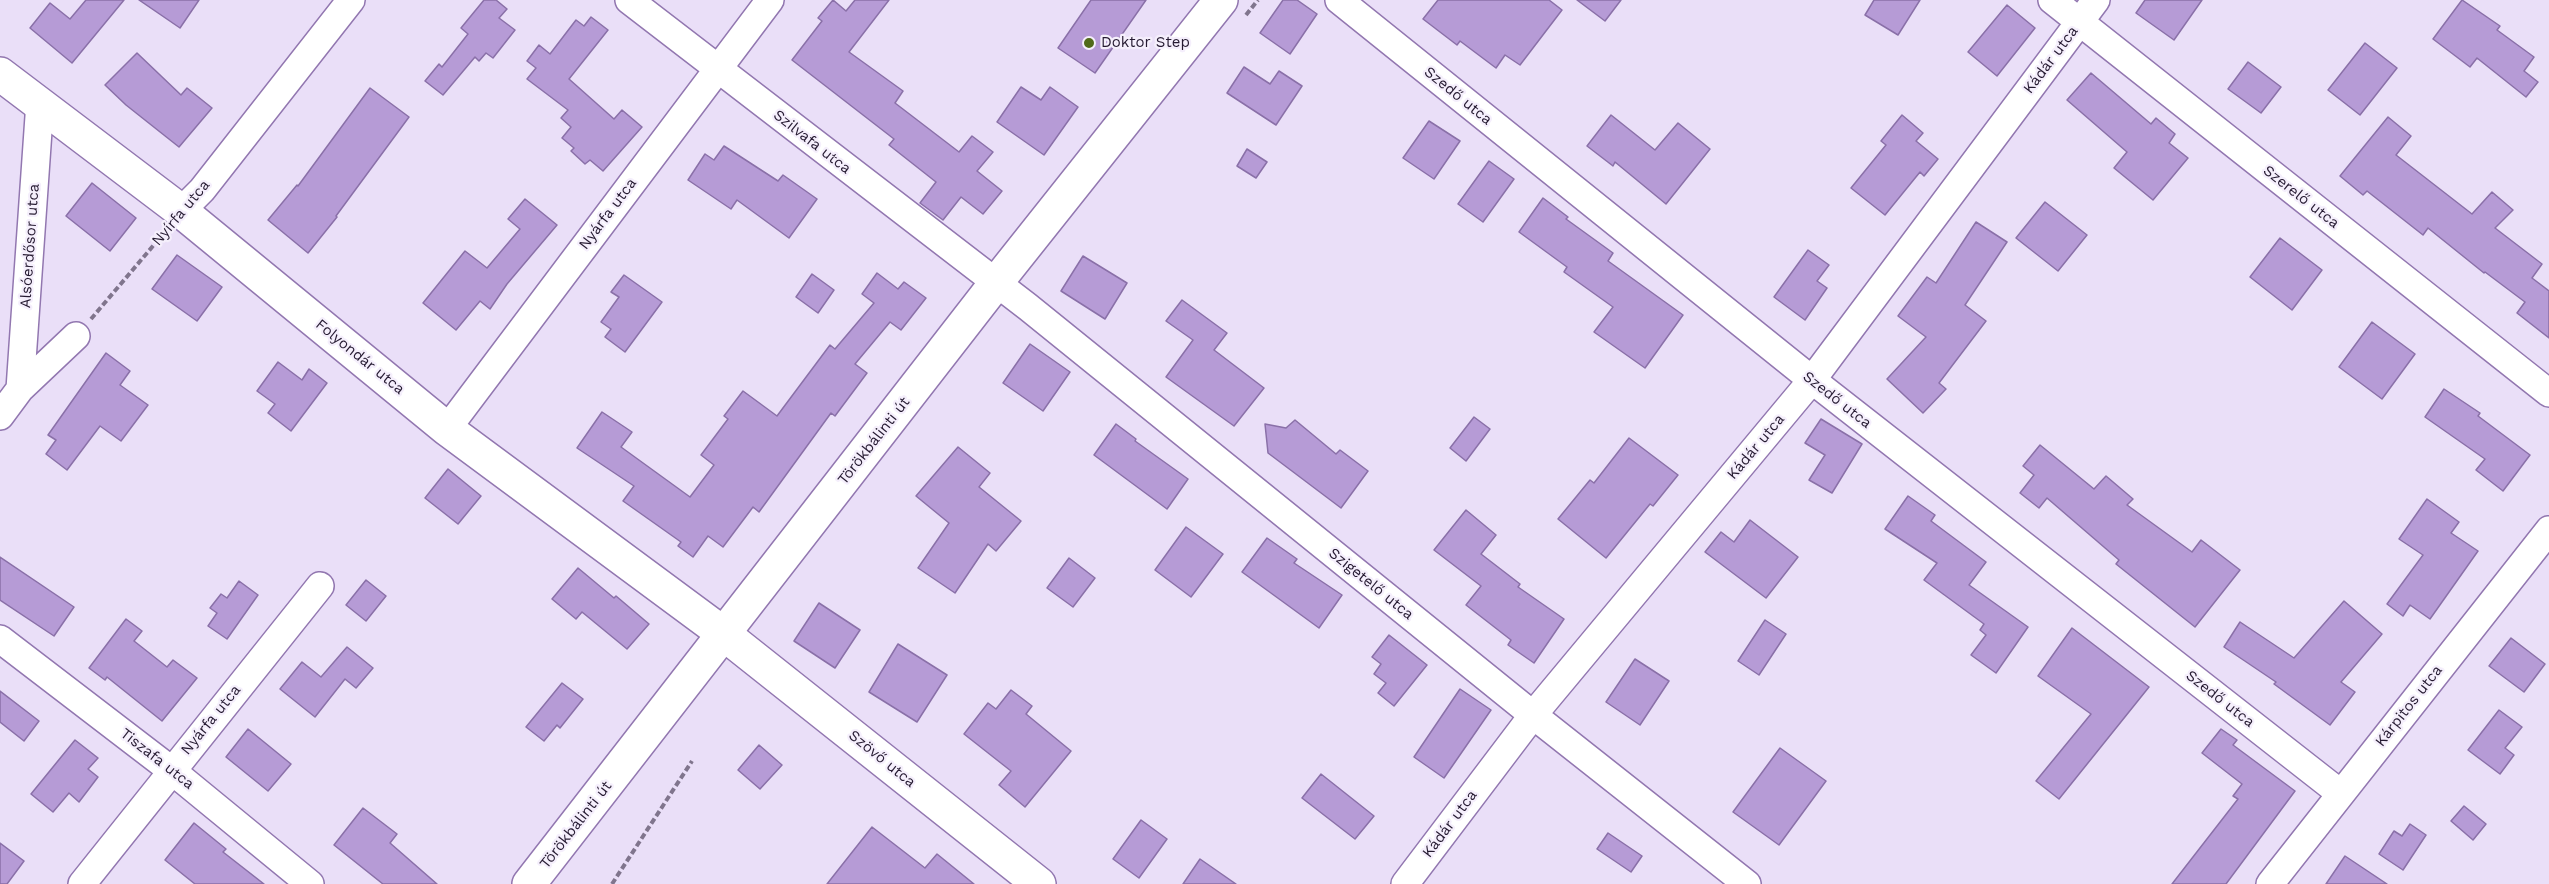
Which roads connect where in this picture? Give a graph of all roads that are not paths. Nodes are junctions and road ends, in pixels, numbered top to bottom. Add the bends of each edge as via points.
1 (351, 0) edge
2 (628, 0) edge
3 (770, 0) edge
4 (1221, 0) edge
5 (1339, 0) edge
6 (2052, 0) edge
7 (2096, 0) edge
8 (2079, 21) junction
9 (717, 68) junction
10 (0, 74) edge
11 (40, 102) junction
12 (181, 211) junction
13 (996, 283) junction
14 (76, 336) road end
15 (1812, 380) junction
16 (20, 389) junction
17 (2549, 393) edge
18 (0, 416) edge
19 (447, 429) junction
20 (2549, 530) edge
21 (320, 586) dead end
22 (724, 634) junction
23 (0, 639) edge
24 (1533, 715) junction
25 (171, 770) junction
26 (2340, 794) junction
27 (82, 884) edge
28 (310, 884) edge
29 (530, 884) edge
30 (1039, 884) edge
31 (1405, 884) edge
32 (1747, 884) edge
33 (2270, 884) edge

1 - 12 street, Nyírfa utca via 202,190
2 - 9 street, Szilvafa utca
3 - 9 street, Nyárfa utca
4 - 13 street, Törökbálinti út
5 - 15 street, Szedő utca
6 - 8 street, Szerelő utca
7 - 8 street, Kádár utca
8 - 15 street, Kádár utca
8 - 17 street, Szerelő utca
9 - 13 street, Szilvafa utca
9 - 19 street, Nyárfa utca
10 - 11 street, Folyondár utca
11 - 12 street, Folyondár utca
11 - 16 street, Alsóerdősor utca
12 - 19 street, Folyondár utca
13 - 22 street, Törökbálinti út
13 - 24 street, Szigetelő utca
14 - 16 street
15 - 24 street, Kádár utca
15 - 26 street, Szedő utca
16 - 18 street
19 - 22 street, Folyondár utca
20 - 26 street, Kárpitos utca
21 - 25 street, Nyárfa utca
22 - 29 street, Törökbálinti út
22 - 30 street, Szövő utca
23 - 25 street, Tiszafa utca
24 - 31 street, Kádár utca
24 - 32 street, Szigetelő utca
25 - 27 street, Nyárfa utca
25 - 28 street, Tiszafa utca
26 - 33 street, Kárpitos utca

